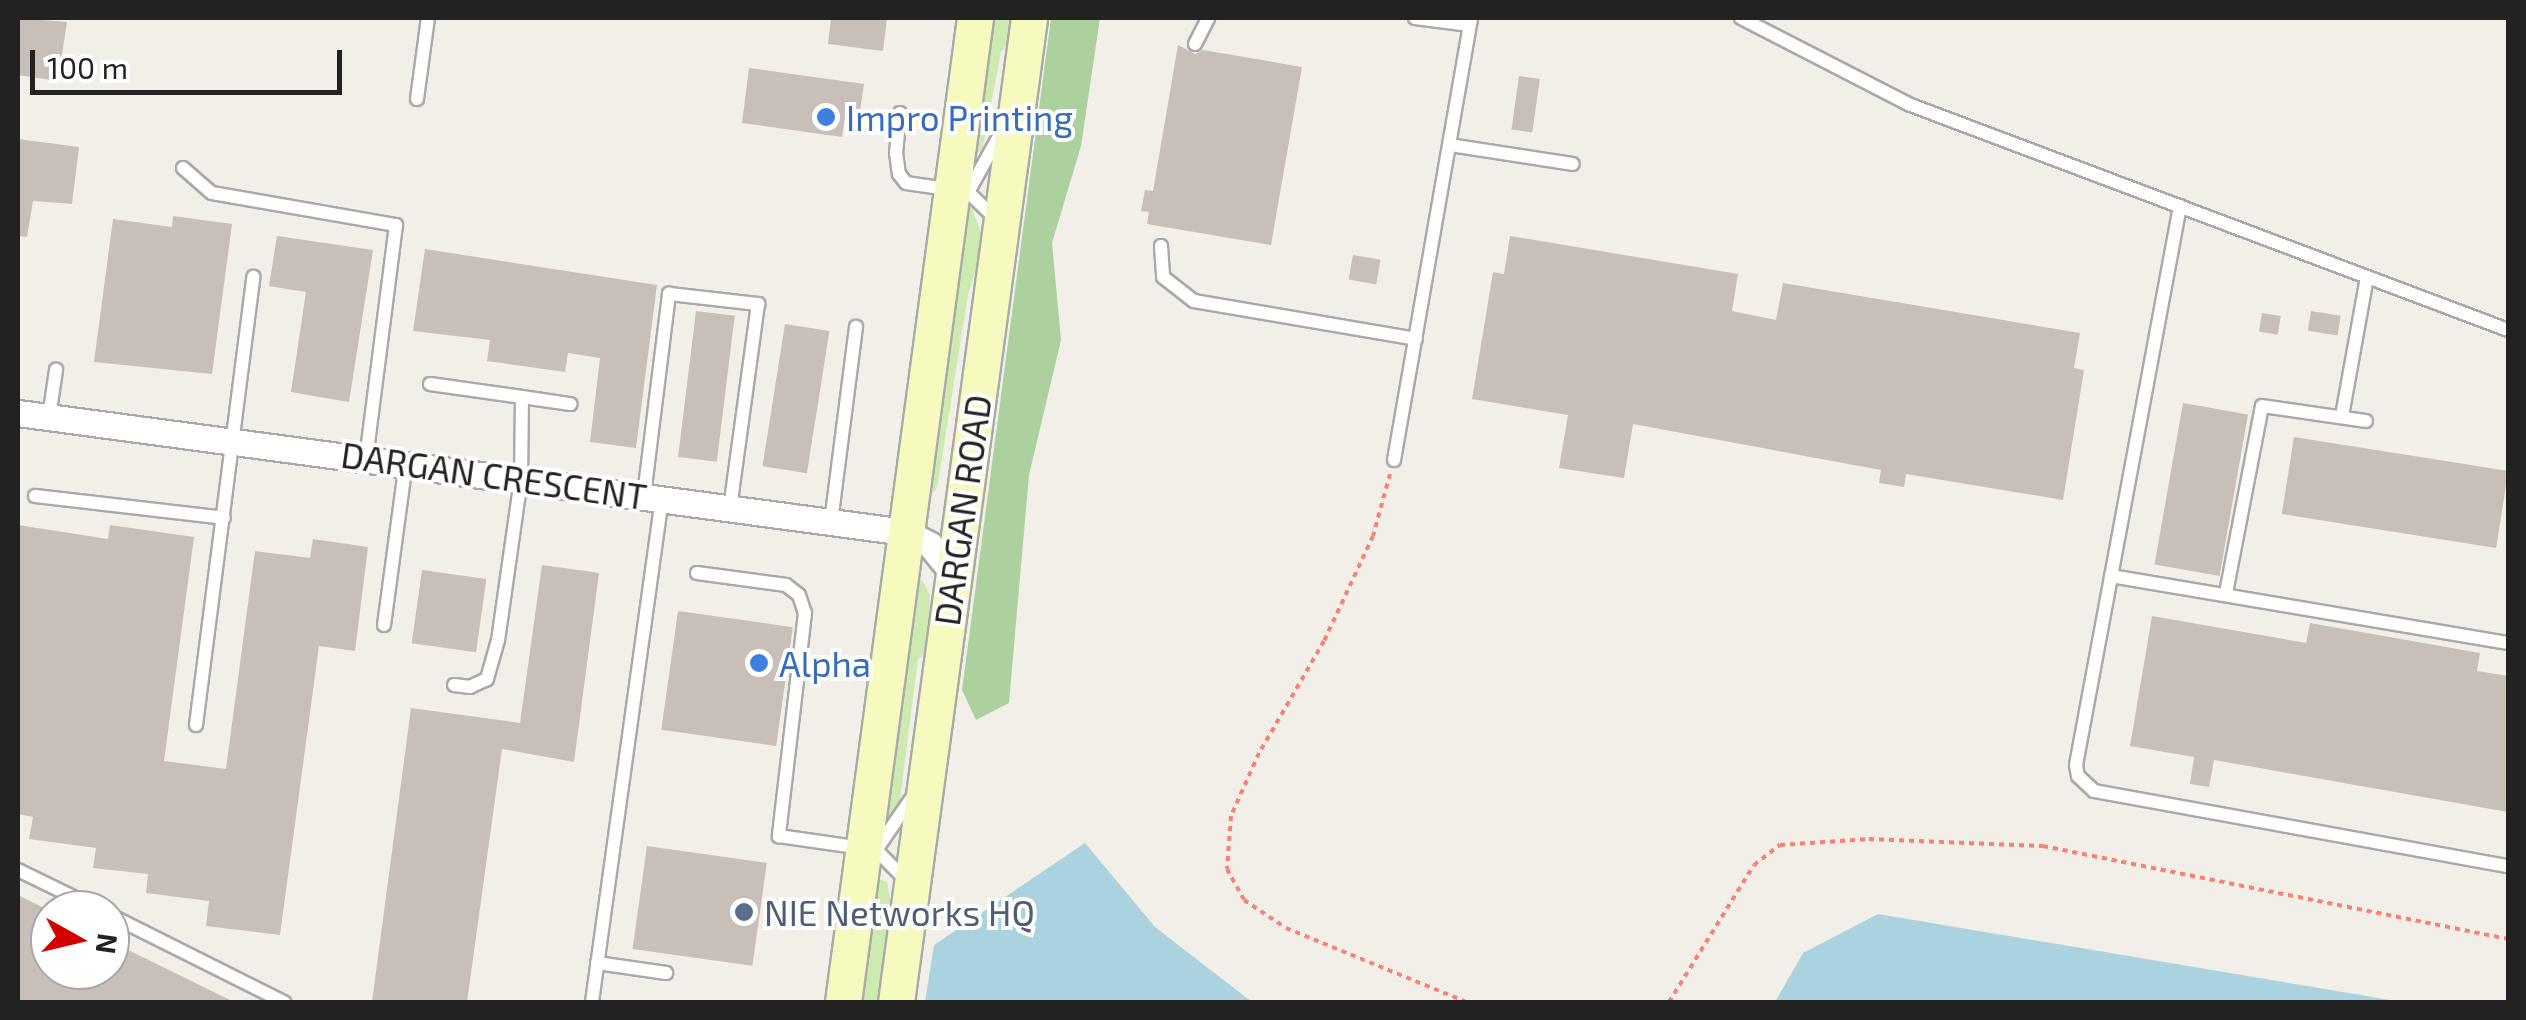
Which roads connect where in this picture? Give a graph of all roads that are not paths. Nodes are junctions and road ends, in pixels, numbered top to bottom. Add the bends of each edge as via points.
1 (428, 18) edge
2 (976, 18) edge
3 (1029, 18) edge
4 (1208, 18) edge
5 (1415, 18) edge
6 (1741, 18) edge
7 (1470, 22) edge
8 (1195, 44) dead end
9 (417, 99) dead end
10 (1016, 110) junction
11 (900, 113) dead end
12 (1450, 144) junction
13 (1574, 164) dead end
14 (183, 168) dead end
15 (960, 190) junction
16 (2180, 206) junction
17 (1001, 228) junction
18 (1161, 246) dead end
19 (254, 277) dead end
20 (2367, 277) junction
21 (856, 327) dead end
22 (2508, 330) edge
23 (1416, 339) junction
24 (56, 370) dead end
25 (430, 384) dead end
26 (522, 397) junction
27 (570, 404) dead end
28 (18, 413) edge
29 (2342, 416) junction
30 (48, 418) junction
31 (2366, 420) dead end
32 (234, 441) junction
33 (970, 447) junction
34 (366, 458) junction
35 (1394, 460) road end
36 (406, 463) junction
37 (521, 479) junction
38 (35, 496) dead end
39 (653, 496) junction
40 (730, 508) junction
41 (224, 518) junction
42 (831, 522) junction
43 (911, 534) junction
44 (698, 573) dead end
45 (953, 573) junction
46 (2111, 576) junction
47 (2226, 593) junction
48 (384, 625) dead end
49 (2508, 642) edge
50 (454, 685) dead end
51 (196, 725) dead end
52 (928, 762) junction
53 (869, 849) junction
54 (2508, 866) edge
55 (18, 870) edge
56 (912, 885) junction
57 (59, 890) edge
58 (130, 925) edge
59 (597, 963) junction
60 (666, 972) dead end
61 (284, 1002) edge
62 (592, 1002) edge
63 (843, 1002) edge
64 (896, 1002) edge

1 - 9 lane
2 - 15 street, DARGAN ROAD
3 - 10 street, DARGAN ROAD
4 - 8 lane
5 - 7 lane
6 - 16 lane via 1908,104
7 - 12 lane
10 - 15 lane
10 - 17 street, DARGAN ROAD
11 - 15 lane via 896,153 906,183
12 - 13 lane
12 - 23 lane
14 - 34 lane via 212,193 396,225
15 - 17 lane
15 - 43 street, DARGAN ROAD
16 - 20 lane
16 - 46 lane
17 - 33 street, DARGAN ROAD
18 - 23 lane via 1164,277 1194,301
19 - 32 lane
20 - 22 lane
20 - 29 lane
21 - 42 lane
23 - 35 lane
24 - 30 lane
25 - 26 lane
26 - 27 lane
26 - 37 lane
28 - 30 street, DARGAN CRESCENT
29 - 31 lane
29 - 47 lane via 2271,405 2259,411
30 - 32 street, DARGAN CRESCENT
32 - 34 street, DARGAN CRESCENT
32 - 41 lane
33 - 43 street
33 - 45 street, DARGAN ROAD
34 - 36 street, DARGAN CRESCENT
36 - 37 street, DARGAN CRESCENT
36 - 48 lane
37 - 39 street, DARGAN CRESCENT
37 - 50 lane via 487,679
38 - 41 lane
39 - 40 street, DARGAN CRESCENT
39 - 40 lane via 669,294 758,304
39 - 59 lane
40 - 42 street, DARGAN CRESCENT
41 - 51 lane
42 - 43 street, DARGAN CRESCENT
43 - 45 street
43 - 53 street, DARGAN ROAD
44 - 53 lane via 786,585 799,595 805,613 779,836
45 - 52 street, DARGAN ROAD
46 - 47 lane
46 - 54 lane via 2076,765 2082,784
47 - 49 lane
52 - 53 lane via 906,811
52 - 56 street, DARGAN ROAD
53 - 56 lane
53 - 63 street, DARGAN ROAD
55 - 57 lane
56 - 64 street, DARGAN ROAD
58 - 61 lane
59 - 60 lane
59 - 62 lane

